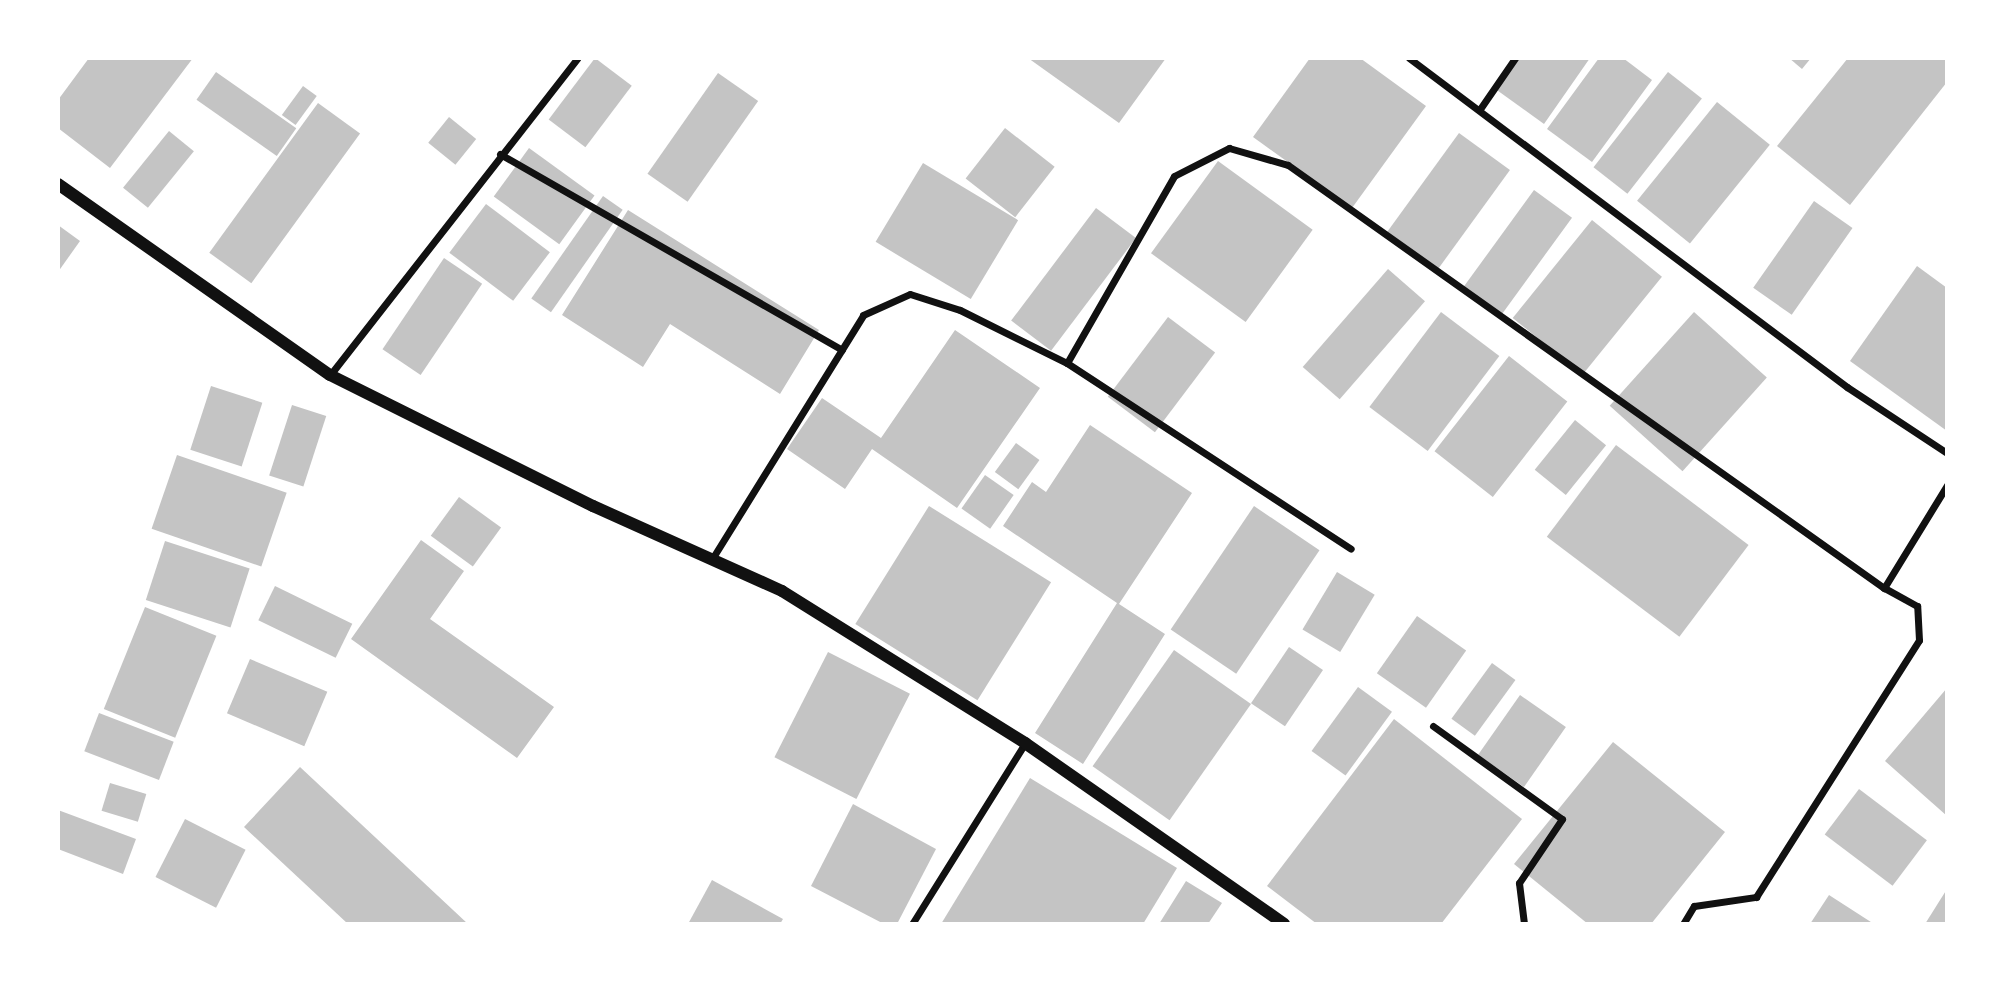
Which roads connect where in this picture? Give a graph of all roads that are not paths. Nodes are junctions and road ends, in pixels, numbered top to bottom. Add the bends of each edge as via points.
1 (579, 58) edge
2 (1409, 58) edge
3 (1515, 58) edge
4 (1480, 109) junction
5 (500, 154) junction
6 (58, 184) edge
7 (842, 350) junction
8 (1067, 363) junction
9 (330, 375) junction
10 (1947, 453) edge
11 (1947, 485) edge
12 (1351, 549) dead end
13 (712, 559) junction
14 (1884, 589) junction
15 (1433, 726) dead end
16 (1024, 743) junction
17 (912, 924) edge
18 (1284, 924) edge
19 (1524, 924) edge
20 (1683, 924) edge

1 - 5 street
2 - 4 street
3 - 4 street
4 - 10 street via 1847,387
5 - 7 street
5 - 9 street
6 - 9 street
7 - 8 street via 863,316 910,295 960,310
7 - 13 street
8 - 12 street
8 - 14 street via 1174,176 1228,148 1288,165
9 - 13 street
11 - 14 street
13 - 16 street via 782,591
14 - 20 street via 1917,606 1919,640 1756,897 1694,906
15 - 19 street via 1562,819 1519,884
16 - 17 street
16 - 18 street

